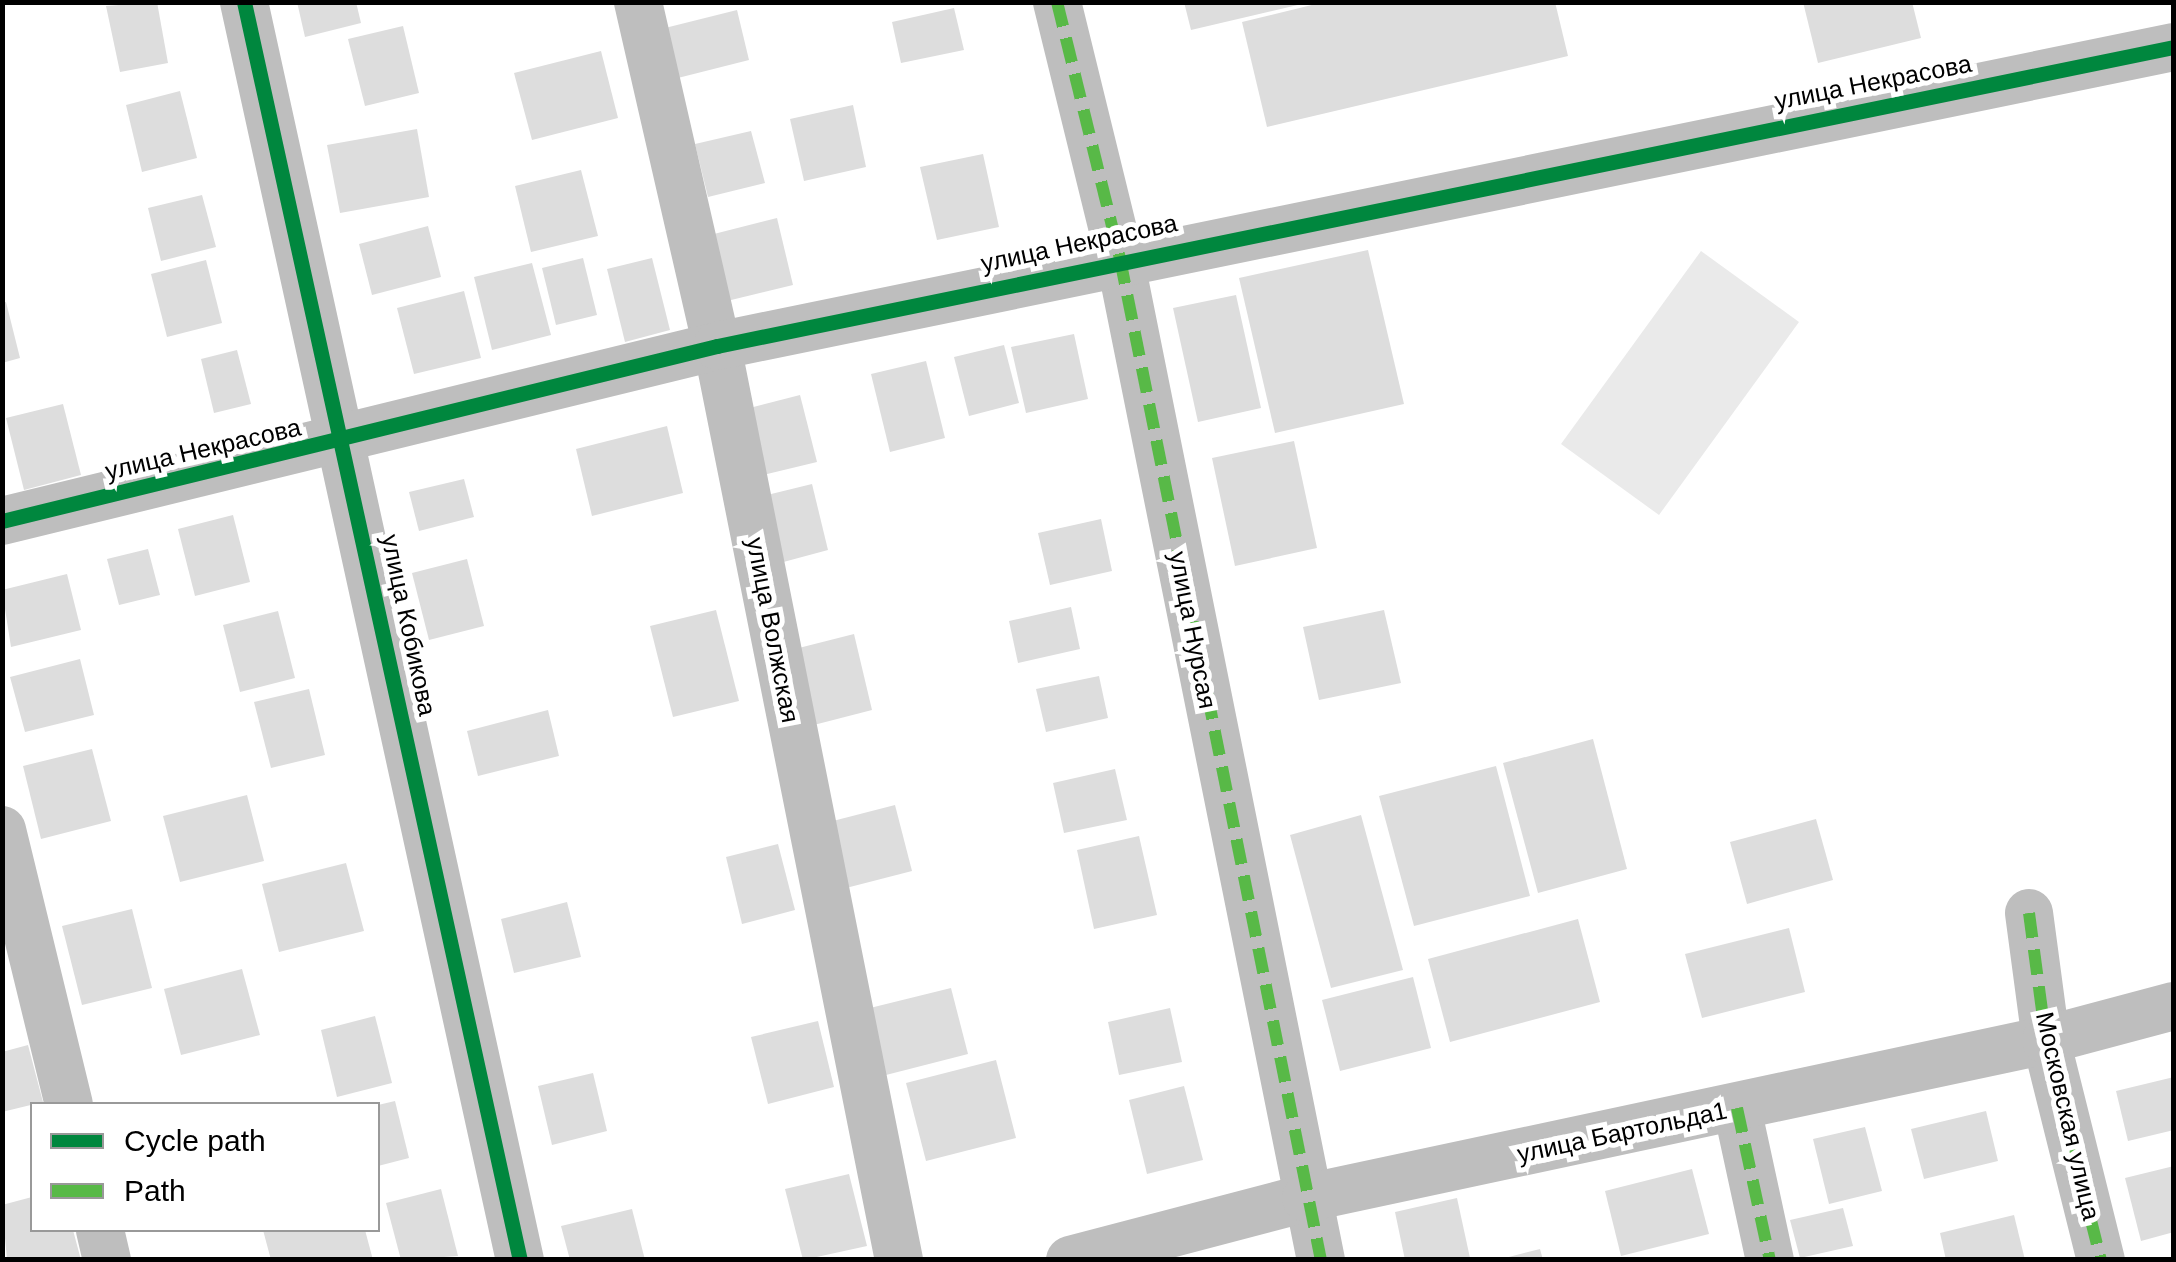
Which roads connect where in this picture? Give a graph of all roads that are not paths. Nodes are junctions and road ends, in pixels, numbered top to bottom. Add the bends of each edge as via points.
1 (244, 2) edge
2 (638, 2) edge
3 (1058, 2) edge
4 (2174, 48) edge
5 (1120, 259) junction
6 (716, 346) junction
7 (344, 442) junction
8 (2, 521) edge
9 (2, 830) edge
10 (2029, 913) dead end
11 (2174, 1006) edge
12 (2046, 1040) junction
13 (70, 1102) edge
14 (1737, 1108) junction
15 (1306, 1198) junction
16 (100, 1232) edge
17 (107, 1260) edge
18 (520, 1260) edge
19 (900, 1260) edge
20 (1070, 1260) edge
21 (1320, 1260) edge
22 (1770, 1260) edge
23 (2101, 1260) edge

1 - 7 street, улица Кобикова
2 - 6 street, улица Волжская
3 - 5 street, улица Нурсая
4 - 5 street, улица Некрасова
5 - 6 street, улица Некрасова
5 - 15 street, улица Нурсая
6 - 7 street, улица Некрасова
6 - 19 street, улица Волжская
7 - 8 street, улица Некрасова
7 - 18 street, улица Кобикова
9 - 13 street
10 - 12 street, Московская улица
11 - 12 street, улица Бартольда1
12 - 14 street, улица Бартольда1
12 - 23 street, Московская улица
14 - 15 street, улица Бартольда1
14 - 22 street
15 - 20 street, улица Бартольда1
15 - 21 street, улица Нурсая
16 - 17 street

